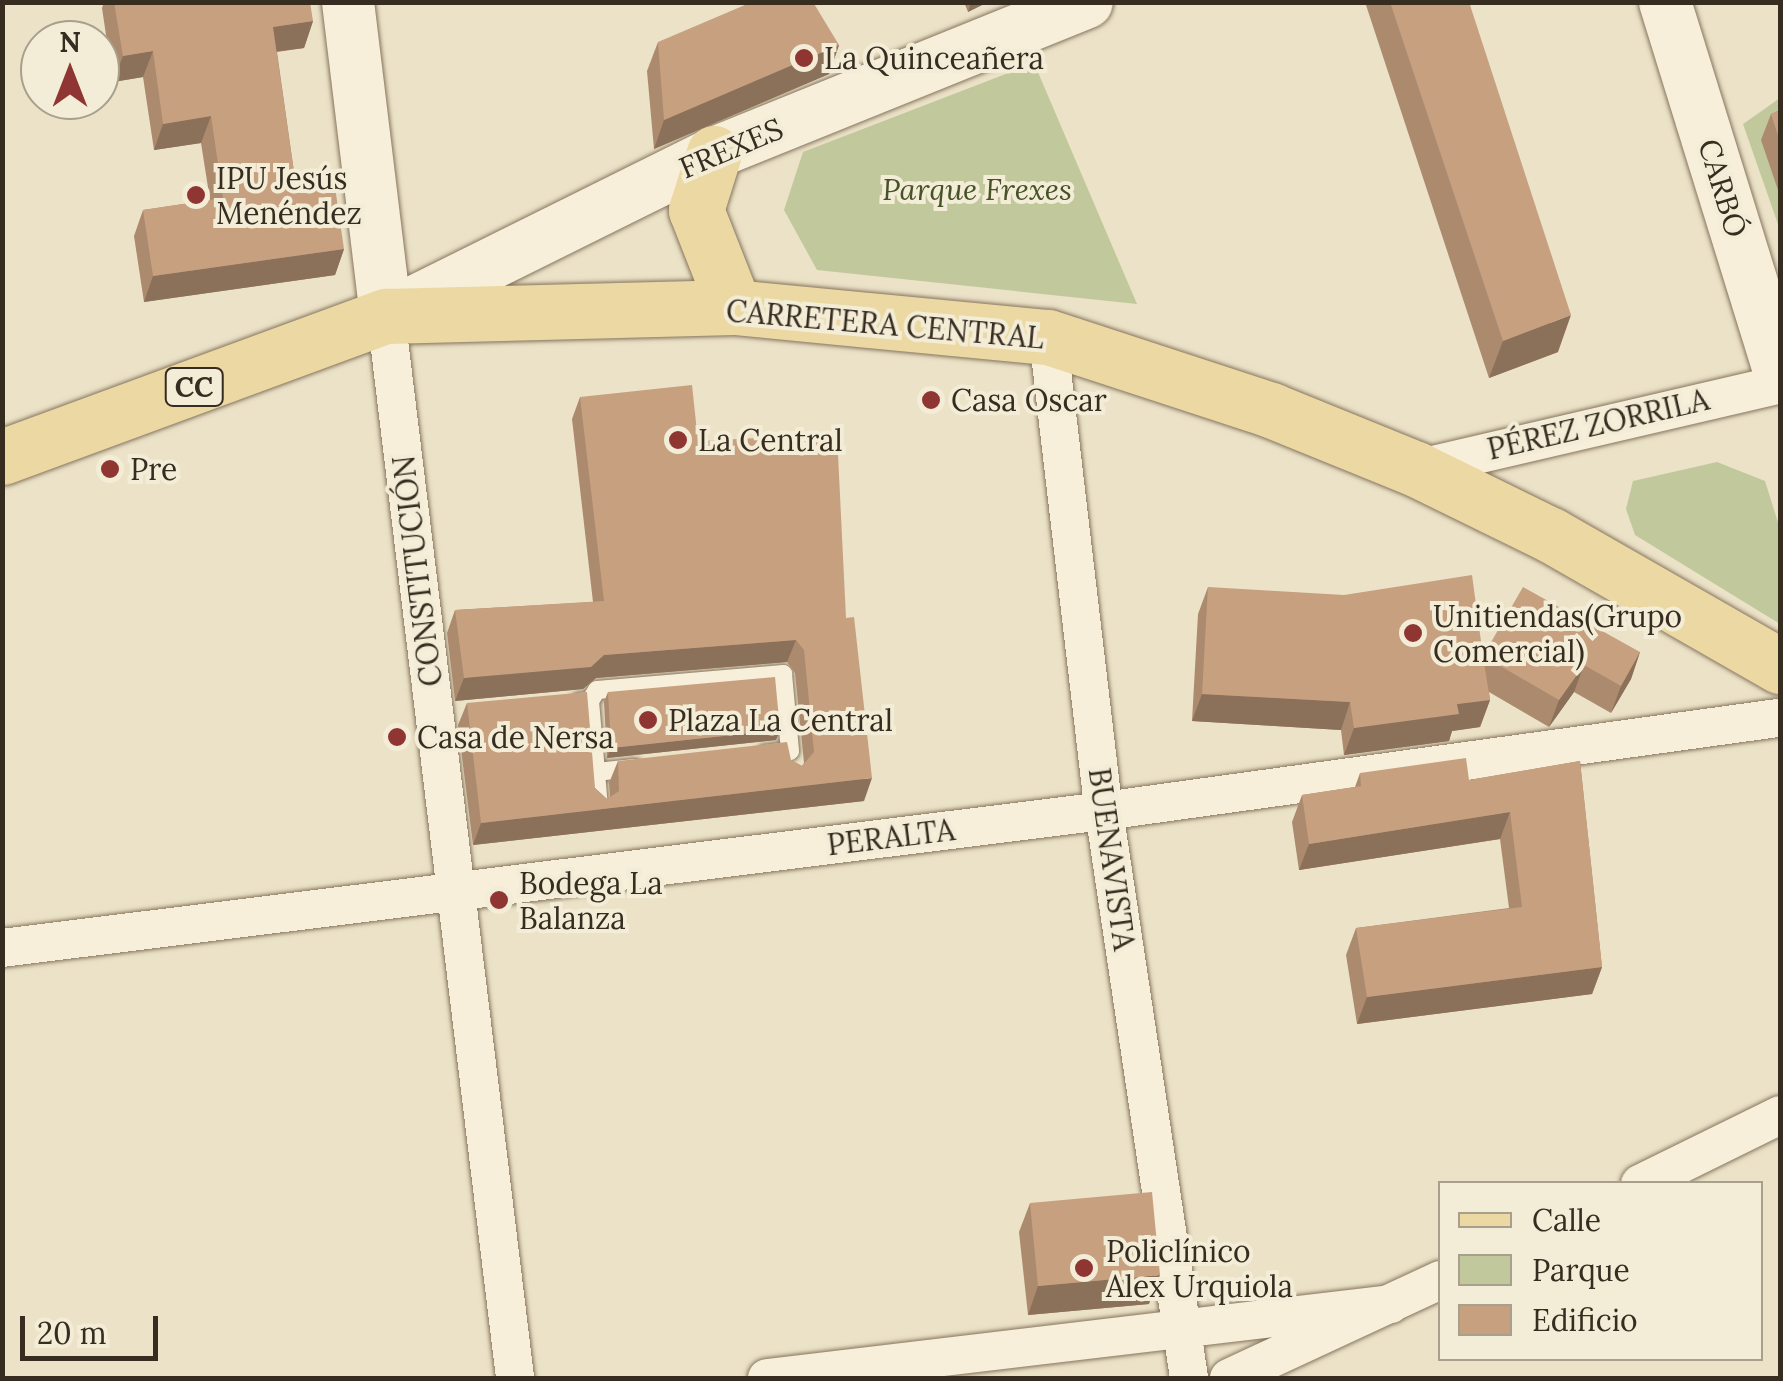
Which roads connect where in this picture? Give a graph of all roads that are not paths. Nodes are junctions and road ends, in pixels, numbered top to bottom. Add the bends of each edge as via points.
1 (348, 2) edge
2 (1086, 2) edge
3 (1665, 2) edge
4 (714, 153) junction
5 (734, 308) junction
6 (386, 316) junction
7 (1048, 337) junction
8 (1780, 374) edge
9 (1780, 384) edge
10 (2, 457) edge
11 (1416, 468) junction
12 (1779, 692) edge
13 (590, 701) junction
14 (551, 704) edge
15 (790, 751) junction
16 (751, 755) edge
17 (654, 766) edge
18 (596, 772) junction
19 (793, 776) edge
20 (600, 809) edge
21 (1104, 811) junction
22 (456, 890) junction
23 (2, 948) edge
24 (1780, 1115) edge
25 (1646, 1181) edge
26 (1438, 1281) edge
27 (1391, 1304) junction
28 (1183, 1331) junction
29 (515, 1378) edge
30 (766, 1378) edge
31 (1189, 1378) edge
32 (1229, 1378) edge

1 - 6 main road, CONSTITUCIÓN
2 - 4 main road, FREXES
3 - 8 main road, CARBÓ
4 - 5 main road via 696,210
4 - 6 main road, FREXES
5 - 6 main road, CARRETERA CENTRAL / CC
5 - 7 main road, CARRETERA CENTRAL / CC
6 - 10 main road, CARRETERA CENTRAL / CC
6 - 22 street, CONSTITUCIÓN via 444,714
7 - 11 main road, CARRETERA CENTRAL / CC via 1271,410
7 - 21 street, BUENAVISTA
9 - 11 street, PÉREZ ZORRILA
11 - 12 main road, CARRETERA CENTRAL / CC via 1550,535
12 - 21 street, PERALTA
13 - 14 lane
13 - 15 lane via 597,690 783,674
13 - 18 lane
15 - 16 lane
15 - 19 lane
17 - 18 lane
18 - 20 lane
21 - 22 street, PERALTA
21 - 28 street, BUENAVISTA
22 - 23 street, PERALTA
22 - 29 street, CONSTITUCIÓN
24 - 25 street
26 - 27 street
27 - 28 street
27 - 32 street
28 - 30 street
28 - 31 street, BUENAVISTA

